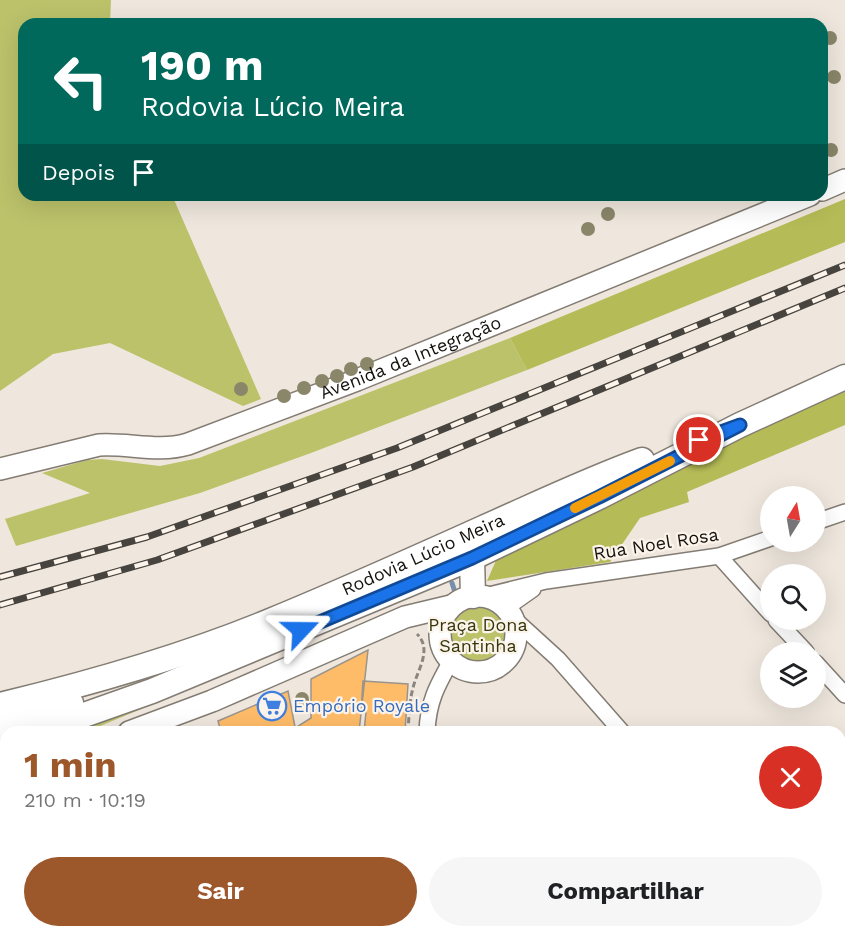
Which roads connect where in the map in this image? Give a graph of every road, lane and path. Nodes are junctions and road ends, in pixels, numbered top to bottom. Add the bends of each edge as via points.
1 (845, 180) edge
2 (828, 187) edge
3 (795, 201) edge
4 (845, 377) edge
5 (740, 425) junction
6 (0, 469) edge
7 (845, 512) edge
8 (826, 519) edge
9 (760, 542) edge
10 (719, 556) junction
11 (472, 558) junction
12 (546, 581) junction
13 (479, 596) junction
14 (760, 602) edge
15 (451, 606) junction
16 (510, 613) junction
17 (409, 624) junction
18 (785, 630) edge
19 (440, 640) junction
20 (797, 642) edge
21 (214, 643) junction
22 (451, 661) junction
23 (826, 674) edge
24 (845, 695) edge
25 (0, 705) edge
26 (0, 724) edge
27 (53, 726) edge
28 (145, 726) edge
29 (408, 726) edge
30 (427, 726) edge
31 (617, 726) edge

1 - 2 street
3 - 6 street, Avenida da Integração via 357,380 188,444 162,449 99,445
4 - 5 main road, Rodovia Lúcio Meira
5 - 11 main road, Rodovia Lúcio Meira
5 - 21 main road, Rodovia Lúcio Meira via 598,476 391,570
7 - 8 street
9 - 10 street, Rua Noel Rosa
10 - 12 street, Rua Noel Rosa
10 - 14 street
11 - 13 main road
11 - 27 main road, Rodovia Lúcio Meira via 152,692
12 - 13 street, Rua Noel Rosa
12 - 16 street, Rua Noel Rosa
13 - 15 street via 461,599
13 - 16 street via 497,600
15 - 17 street
15 - 19 street via 442,622
16 - 22 street via 516,631 515,644 500,665 475,672
16 - 31 street via 558,659
17 - 19 street
17 - 28 street
17 - 29 path via 425,649 411,693
18 - 20 street
19 - 22 street
21 - 25 main road, Rodovia Lúcio Meira
21 - 26 main road via 135,679
22 - 30 street via 434,691
23 - 24 street

